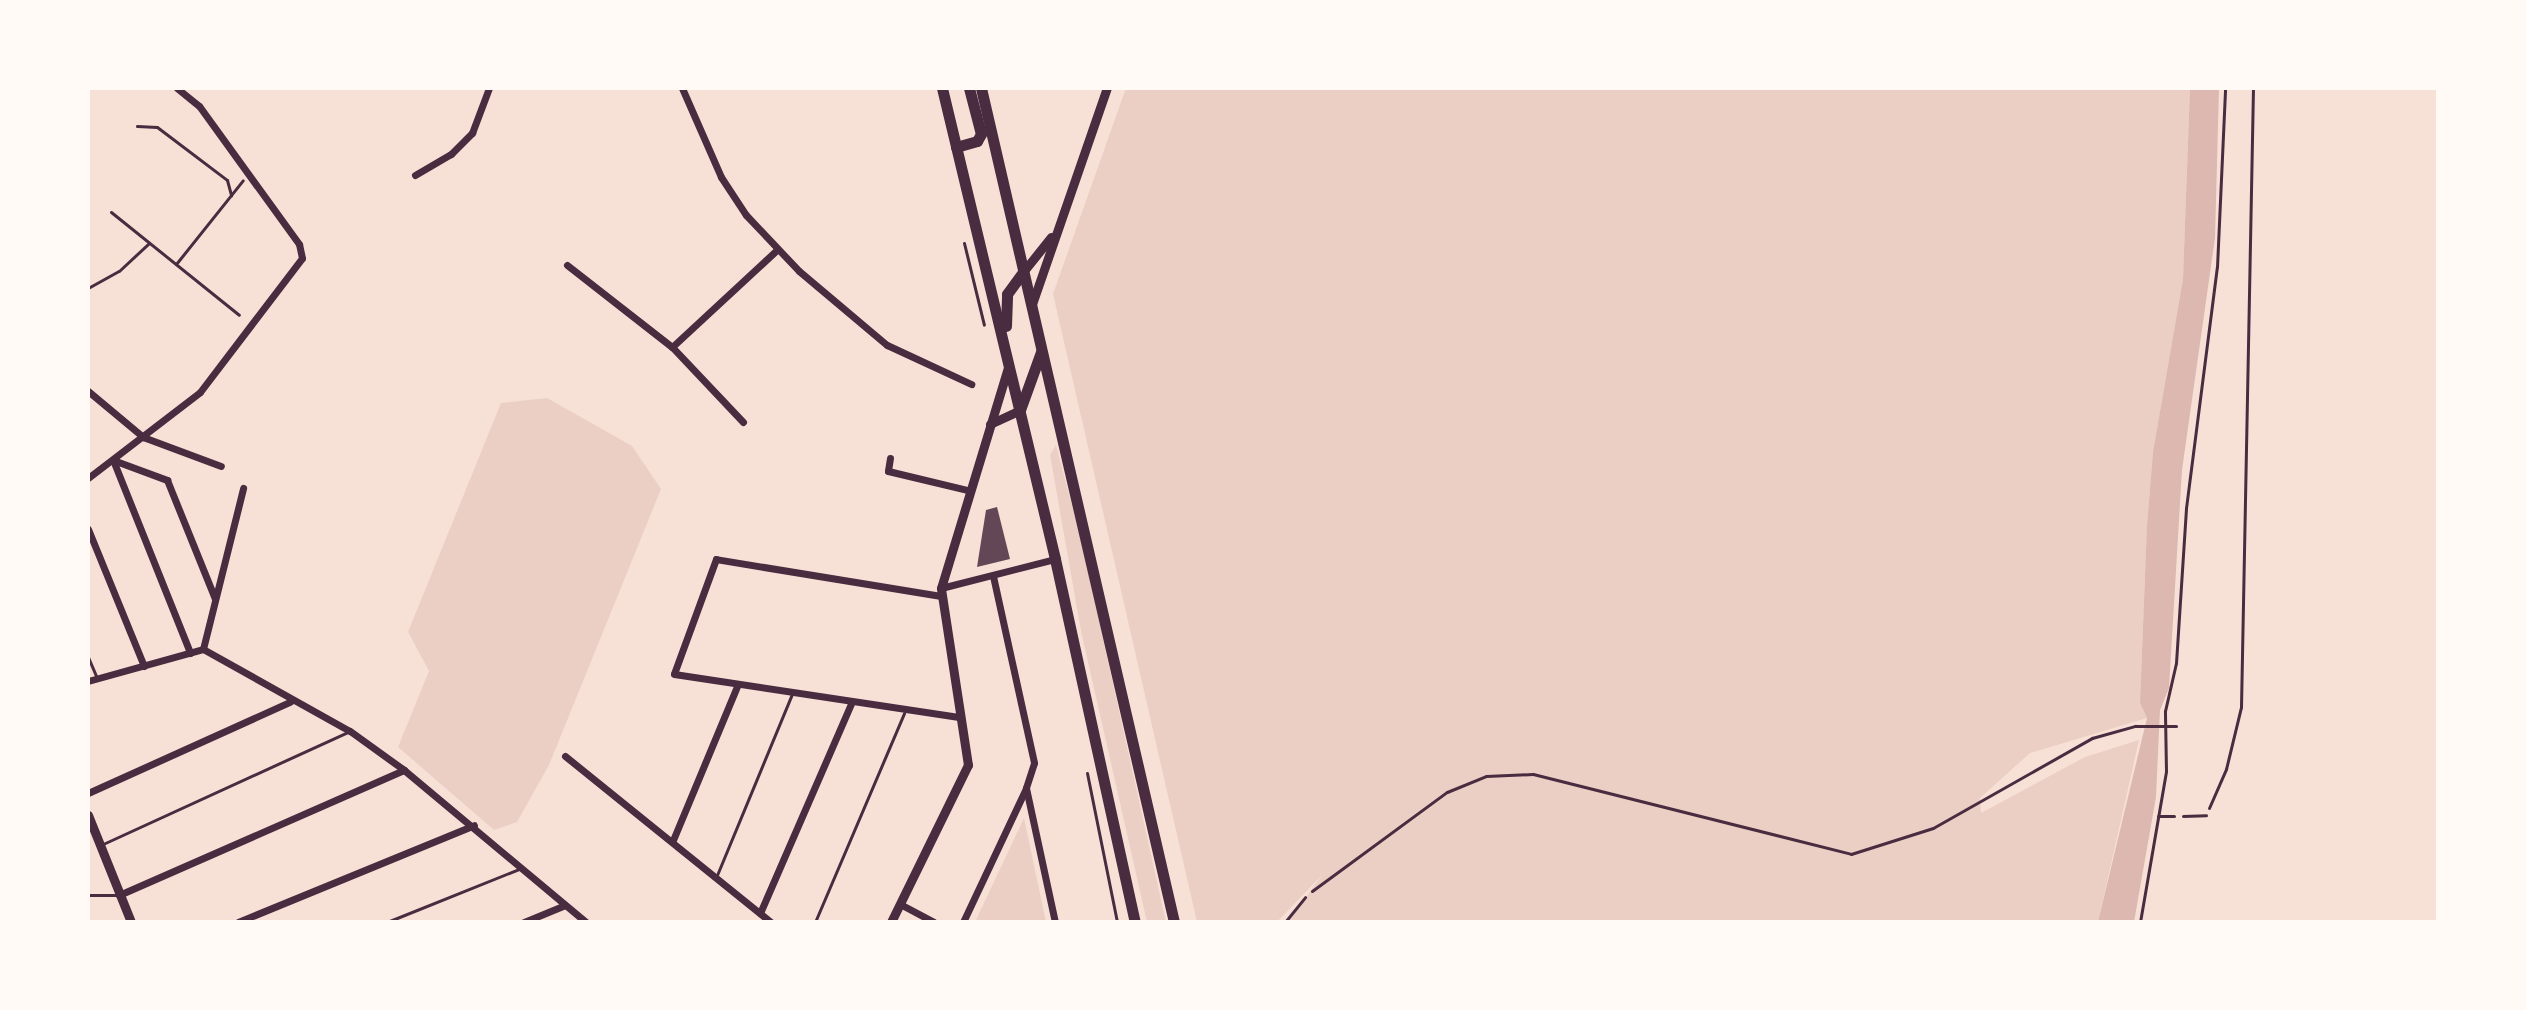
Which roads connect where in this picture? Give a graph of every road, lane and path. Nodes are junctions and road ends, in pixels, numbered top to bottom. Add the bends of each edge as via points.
1 (177, 88) edge
2 (489, 88) edge
3 (682, 88) edge
4 (942, 88) edge
5 (969, 88) edge
6 (981, 88) edge
7 (1107, 88) edge
8 (2225, 88) edge
9 (2253, 88) edge
10 (137, 126) dead end
11 (956, 147) junction
12 (415, 175) dead end
13 (243, 180) dead end
14 (231, 195) junction
15 (111, 212) dead end
16 (1056, 231) junction
17 (149, 243) junction
18 (778, 249) junction
19 (176, 264) junction
20 (567, 265) dead end
21 (1023, 272) junction
22 (88, 288) edge
23 (1031, 307) junction
24 (239, 315) dead end
25 (672, 347) junction
26 (1041, 352) junction
27 (1009, 362) junction
28 (971, 384) dead end
29 (88, 391) edge
30 (1020, 410) junction
31 (743, 422) dead end
32 (988, 427) junction
33 (143, 437) junction
34 (890, 458) dead end
35 (113, 460) junction
36 (221, 466) dead end
37 (88, 467) edge
38 (92, 475) edge
39 (243, 488) dead end
40 (967, 490) junction
41 (88, 529) edge
42 (1055, 559) junction
43 (993, 576) junction
44 (941, 592) junction
45 (215, 599) junction
46 (203, 649) junction
47 (190, 653) junction
48 (88, 657) edge
49 (144, 666) junction
50 (97, 678) junction
51 (88, 681) edge
52 (737, 686) junction
53 (793, 694) junction
54 (290, 702) junction
55 (851, 704) junction
56 (904, 713) junction
57 (959, 717) junction
58 (2176, 726) dead end
59 (350, 731) junction
60 (565, 756) dead end
61 (404, 770) junction
62 (1026, 788) junction
63 (88, 793) edge
64 (88, 815) edge
65 (2206, 815) joint
66 (2158, 816) junction
67 (2183, 816) joint
68 (474, 825) junction
69 (673, 840) junction
70 (88, 845) edge
71 (100, 845) junction
72 (523, 867) junction
73 (717, 875) junction
74 (88, 895) edge
75 (119, 895) junction
76 (1305, 897) joint
77 (900, 904) junction
78 (565, 905) junction
79 (760, 913) junction
80 (131, 922) edge
81 (238, 922) edge
82 (387, 922) edge
83 (524, 922) edge
84 (586, 922) edge
85 (771, 922) edge
86 (815, 922) edge
87 (891, 922) edge
88 (934, 922) edge
89 (963, 922) edge
90 (1055, 922) edge
91 (1135, 922) edge
92 (1174, 922) edge
93 (1285, 922) edge
94 (2140, 922) edge

1 - 33 street via 199,106 299,244 302,258 210,381
2 - 12 street via 472,133 451,154
3 - 18 street via 721,177
4 - 11 main road
5 - 11 main road via 981,134 977,141
6 - 21 main road
7 - 16 street
8 - 66 path via 2217,267 2186,508 2176,663 2163,738 2166,771
9 - 65 path via 2241,707 2226,769
10 - 14 lane via 157,127 227,180
11 - 27 main road
13 - 14 lane
14 - 19 lane
15 - 17 lane
16 - 21 street
16 - 23 street
17 - 19 lane
17 - 22 lane via 119,271
18 - 25 street
18 - 28 street via 887,345
19 - 24 lane
20 - 25 street
21 - 23 main road
21 - 27 main road via 1007,294
23 - 26 main road
25 - 31 street
26 - 30 main road
26 - 92 main road
27 - 30 main road
27 - 32 street
29 - 33 street
30 - 32 street
30 - 42 main road
32 - 40 street
33 - 35 street
33 - 36 street
34 - 40 street via 888,471
35 - 38 street
35 - 45 street via 167,480
35 - 47 street
37 - 38 lane
39 - 45 street
40 - 44 street
41 - 49 street
42 - 43 street
42 - 91 main road
43 - 44 street
43 - 62 street via 1034,763
44 - 52 street via 716,559 674,674
44 - 57 street
45 - 46 street
46 - 47 street
46 - 54 street
47 - 49 street
48 - 50 lane
49 - 50 street
50 - 51 street
52 - 53 street
52 - 69 street
53 - 55 street
53 - 73 lane
54 - 59 street
54 - 63 street
55 - 56 street
55 - 79 street
56 - 57 street
56 - 86 lane
57 - 77 street via 968,765
58 - 76 path via 2135,726 2092,738 1933,828 1851,854 1533,774 1486,776 1447,792
59 - 61 street
59 - 71 lane
60 - 69 street
61 - 68 street
61 - 75 street
62 - 89 street
62 - 90 street
64 - 71 street
65 - 67 lane
66 - 67 path
66 - 94 path
68 - 72 street
68 - 81 street
69 - 73 street
70 - 71 street
71 - 75 street
72 - 78 street
72 - 82 lane
73 - 79 street
74 - 75 lane
75 - 80 street
76 - 93 lane
77 - 87 street
77 - 88 street
78 - 83 street
78 - 84 street
79 - 85 street

